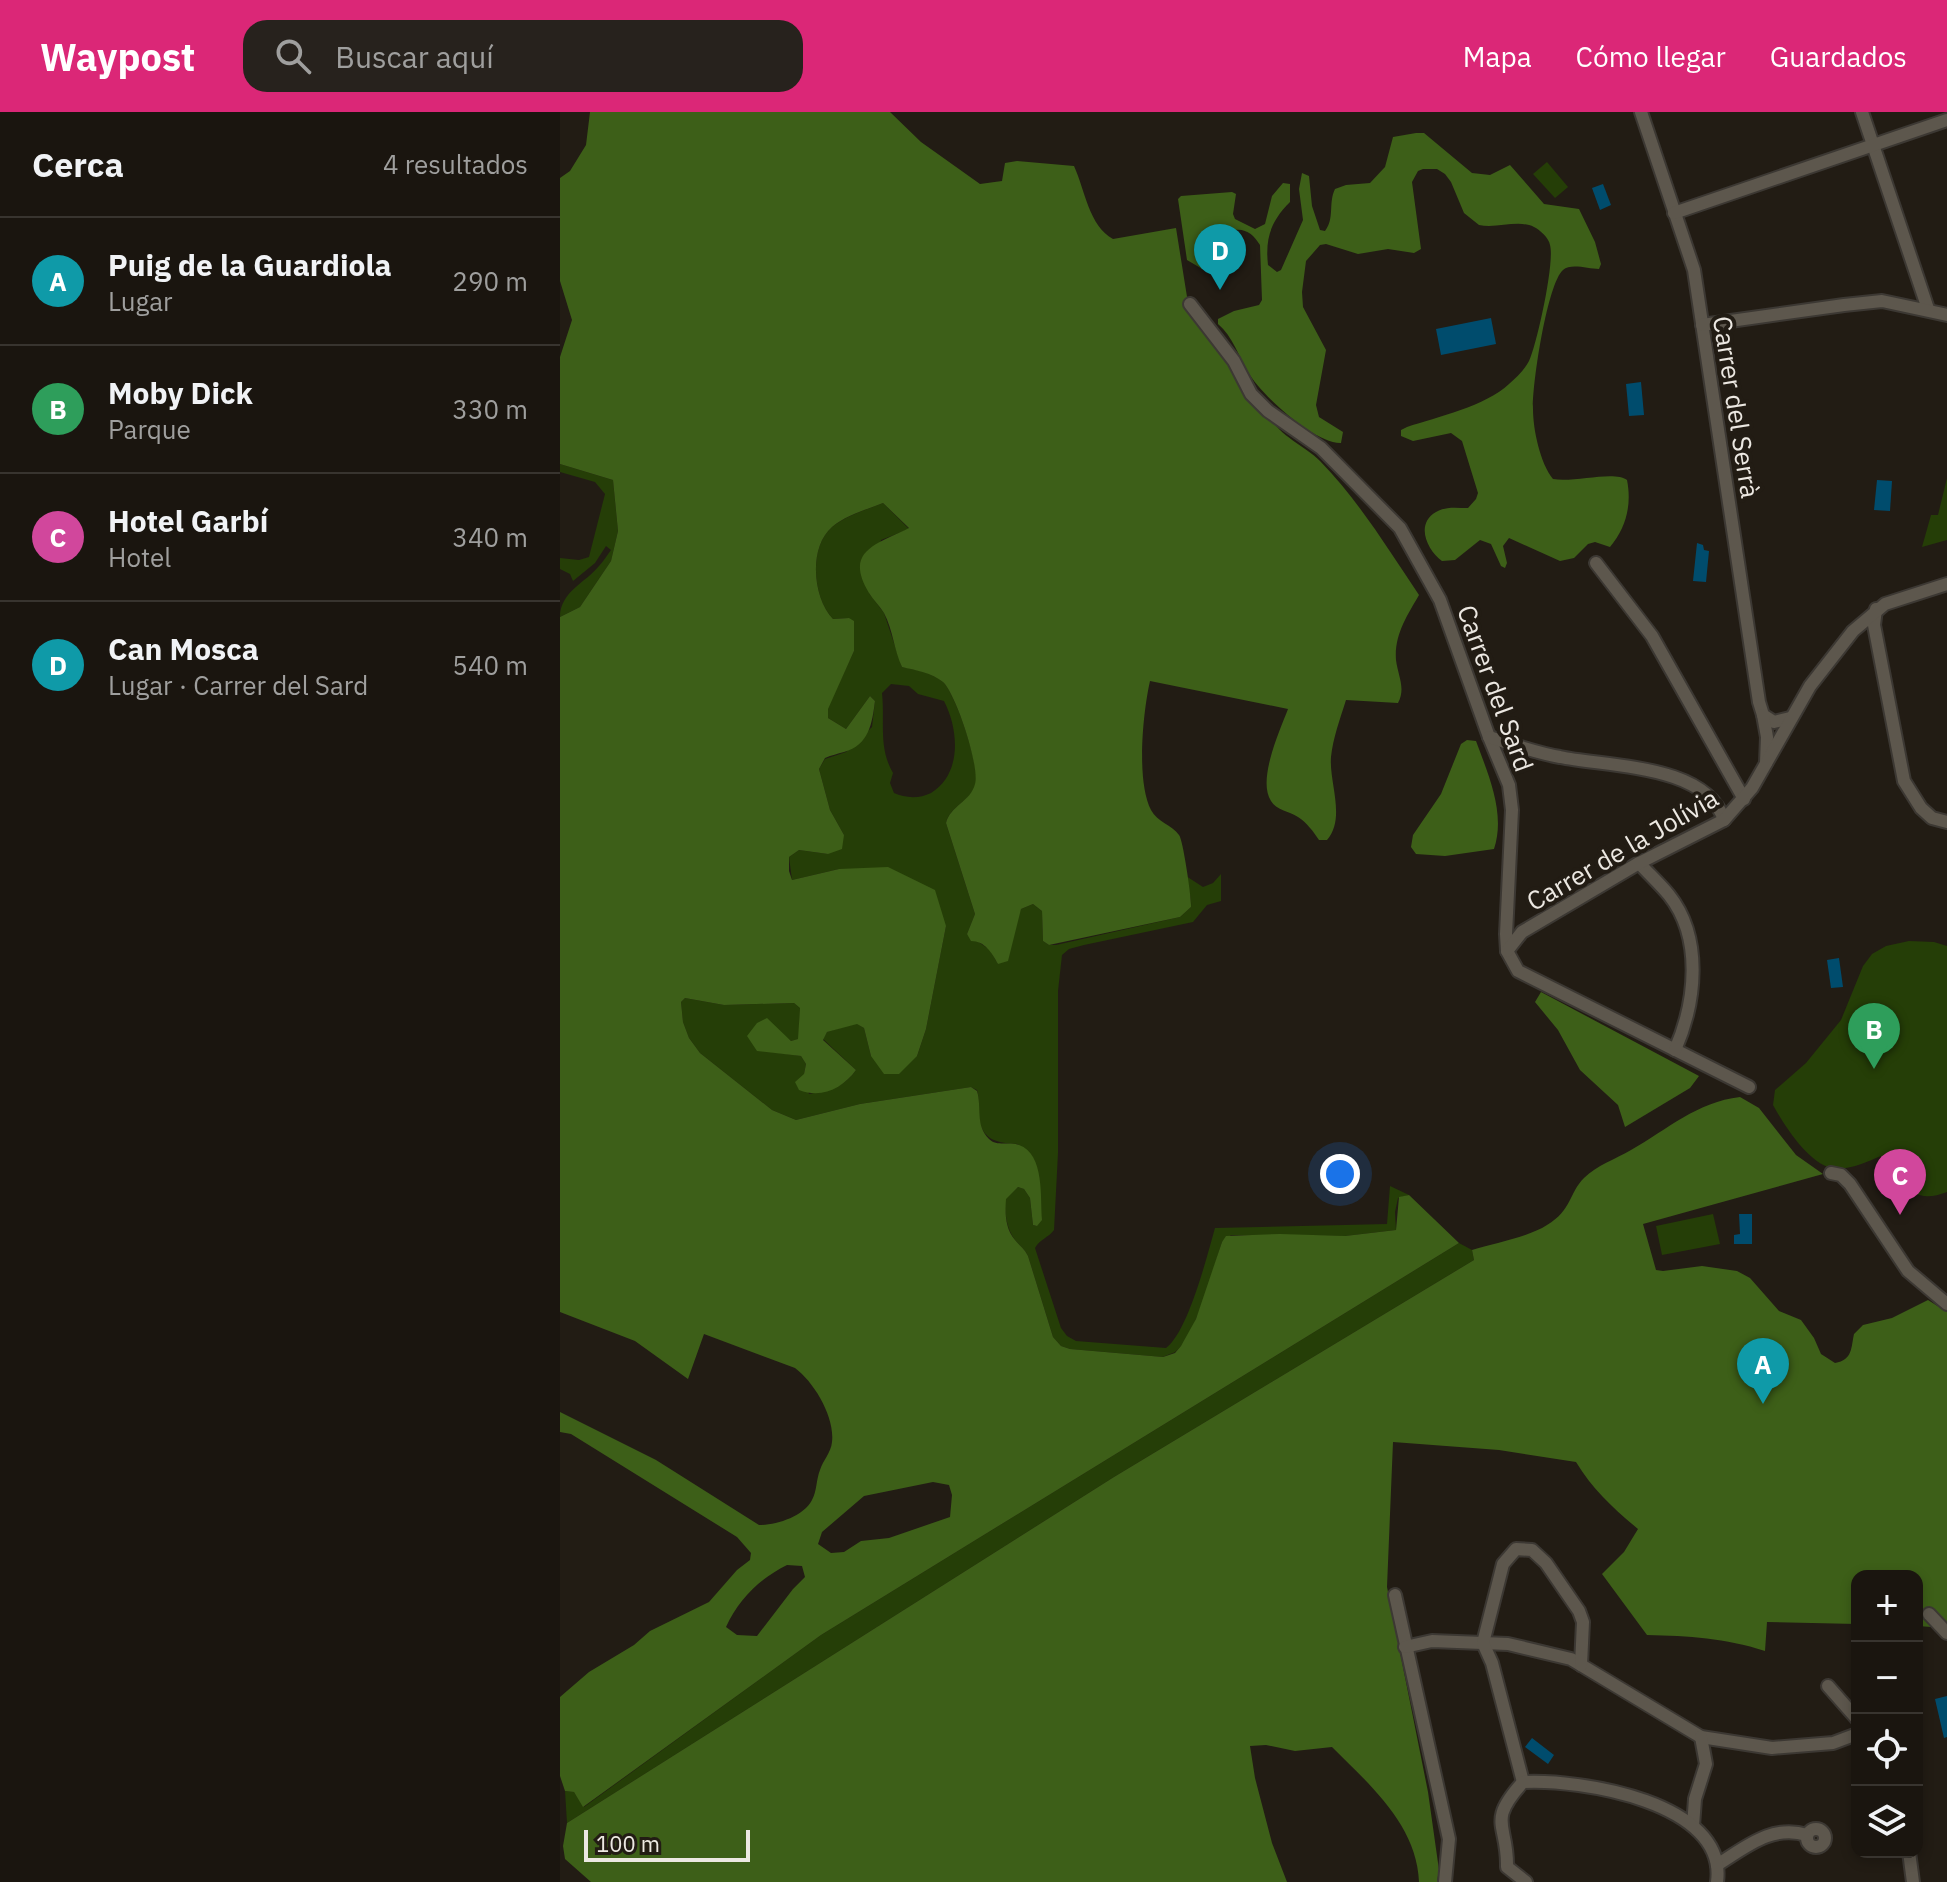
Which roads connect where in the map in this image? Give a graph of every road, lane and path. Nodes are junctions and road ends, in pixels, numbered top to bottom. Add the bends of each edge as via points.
1 (1641, 112) edge
2 (1862, 112) edge
3 (1947, 120) edge
4 (1873, 145) junction
5 (1674, 213) junction
6 (1190, 304) dead end
7 (1928, 309) junction
8 (1947, 315) edge
9 (1702, 325) junction
10 (1596, 563) dead end
11 (1947, 584) edge
12 (1876, 609) junction
13 (1853, 631) junction
14 (1876, 637) junction
15 (1763, 715) junction
16 (1790, 718) junction
17 (1489, 737) junction
18 (1766, 765) junction
19 (1744, 799) junction
20 (1724, 820) junction
21 (1947, 822) edge
22 (1639, 863) junction
23 (1507, 951) junction
24 (1675, 1050) junction
25 (1749, 1087) dead end
26 (1831, 1173) dead end
27 (1947, 1304) edge
28 (1395, 1595) dead end
29 (1929, 1614) dead end
30 (1947, 1633) edge
31 (1483, 1643) junction
32 (1405, 1647) junction
33 (1581, 1665) junction
34 (1828, 1686) dead end
35 (1853, 1714) edge
36 (1851, 1736) edge
37 (1701, 1737) junction
38 (1523, 1782) junction
39 (1693, 1826) junction
40 (1807, 1835) dead end
41 (1910, 1858) edge
42 (1717, 1865) junction
43 (1507, 1867) junction
44 (1445, 1882) edge
45 (1506, 1882) edge
46 (1526, 1882) edge
47 (1717, 1882) edge
48 (1913, 1882) edge

1 - 5 street, Carrer del Serrà
2 - 4 street
3 - 4 street
4 - 5 street
4 - 7 street
5 - 9 street, Carrer del Serrà via 1694,270
6 - 17 street, Carrer del Sard via 1234,361 1251,394 1321,448 1400,528 1440,600
7 - 8 street
7 - 9 street via 1882,301
9 - 15 street, Carrer del Serrà
10 - 19 street via 1652,636
11 - 12 street, Carrer de la Jolívia
12 - 13 street, Carrer de la Jolívia
12 - 14 street
13 - 14 street via 1865,629
13 - 16 street, Carrer de la Jolívia
14 - 21 street via 1904,781 1921,808
15 - 16 street via 1774,722
15 - 18 street, Carrer del Serrà
16 - 18 street, Carrer de la Jolívia
17 - 20 street via 1695,785 1711,797
17 - 23 street, Carrer del Sard via 1511,797
18 - 19 street, Carrer de la Jolívia
19 - 20 street, Carrer de la Jolívia
20 - 22 street, Carrer de la Jolívia
22 - 23 street, Carrer de la Jolívia via 1522,932
22 - 24 street via 1670,896 1693,953 1687,1015
23 - 24 street via 1518,971
24 - 25 street
26 - 27 street via 1850,1184 1908,1271
28 - 32 street
29 - 30 street
31 - 32 street via 1432,1641
31 - 33 street via 1508,1644
31 - 33 street via 1503,1564 1516,1549 1532,1550 1563,1585 1583,1622
31 - 38 street
32 - 44 street via 1449,1839
33 - 37 street
34 - 35 street
36 - 37 street via 1833,1743 1772,1748
37 - 39 street via 1706,1764
38 - 39 street via 1549,1780 1628,1793
38 - 43 street via 1501,1814
39 - 42 street via 1706,1838
40 - 42 street via 1791,1830 1773,1833
41 - 48 street
42 - 47 street
43 - 45 street
43 - 46 street

